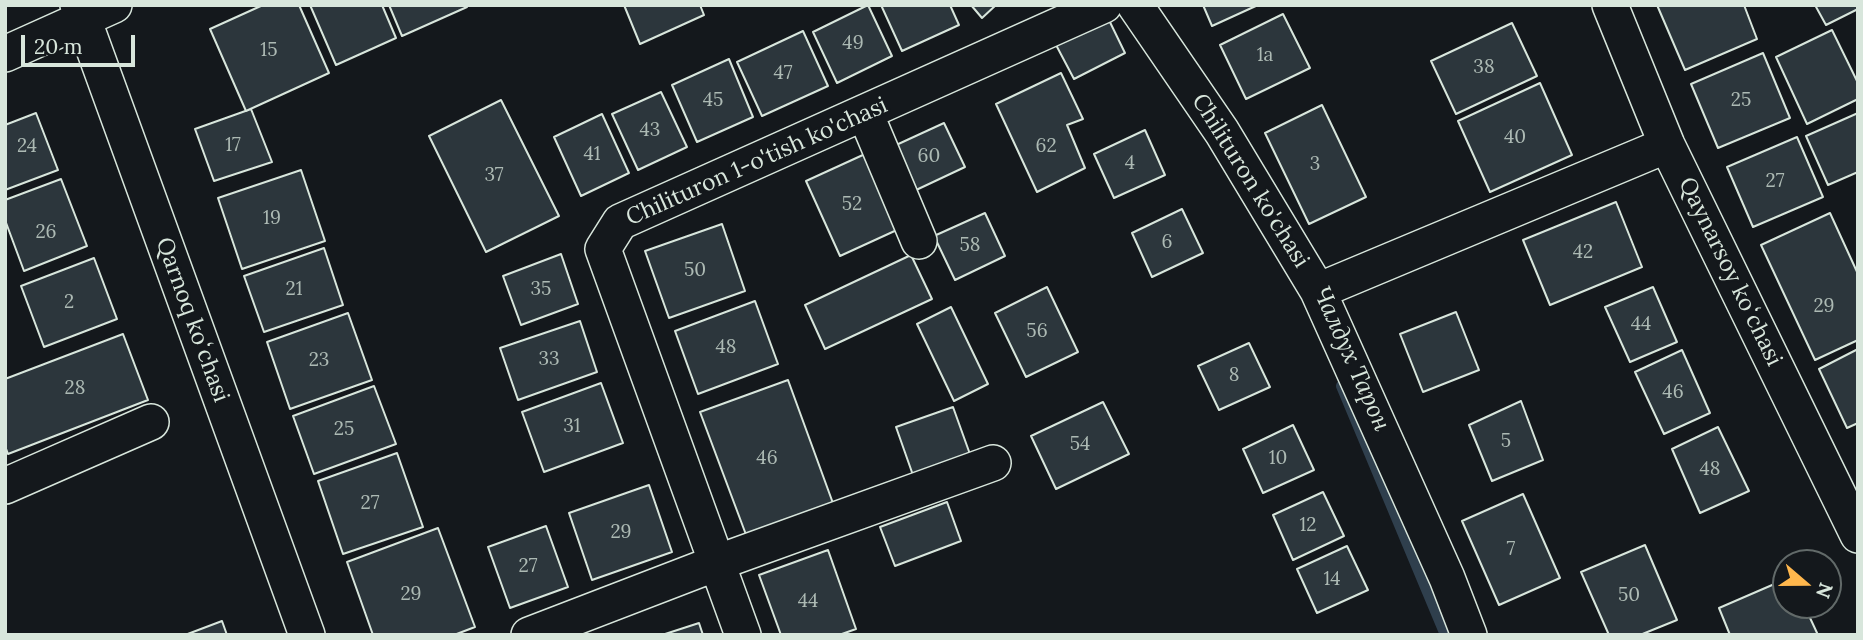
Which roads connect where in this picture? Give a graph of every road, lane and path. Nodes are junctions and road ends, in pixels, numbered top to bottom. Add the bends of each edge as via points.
1 (1104, 5) edge
2 (1135, 5) edge
3 (1610, 5) edge
4 (92, 10) edge
5 (5, 54) edge
6 (865, 113) junction
7 (1667, 145) junction
8 (919, 241) dead end
9 (1318, 291) junction
10 (151, 422) dead end
11 (993, 463) dead end
12 (5, 486) edge
13 (1858, 535) edge
14 (719, 562) junction
15 (307, 635) edge
16 (528, 635) edge
17 (743, 635) edge
18 (1469, 635) edge

1 - 6 street, Chilituron 1-o'tish ko'chasi
2 - 9 street, Chilituron ko'chasi via 1222,132
3 - 7 street, Qaynarsoy koʻchasi
4 - 5 street
4 - 15 street, Qarnoq koʻchasi
6 - 8 street
6 - 14 street, Chilituron 1-o'tish ko'chasi via 620,222 603,249
7 - 9 street
7 - 13 street, Qaynarsoy koʻchasi
9 - 18 street, Chilituron ko'chasi
10 - 12 street
11 - 14 street
14 - 16 street
14 - 17 street, Chilituron 1-o'tish ko'chasi

